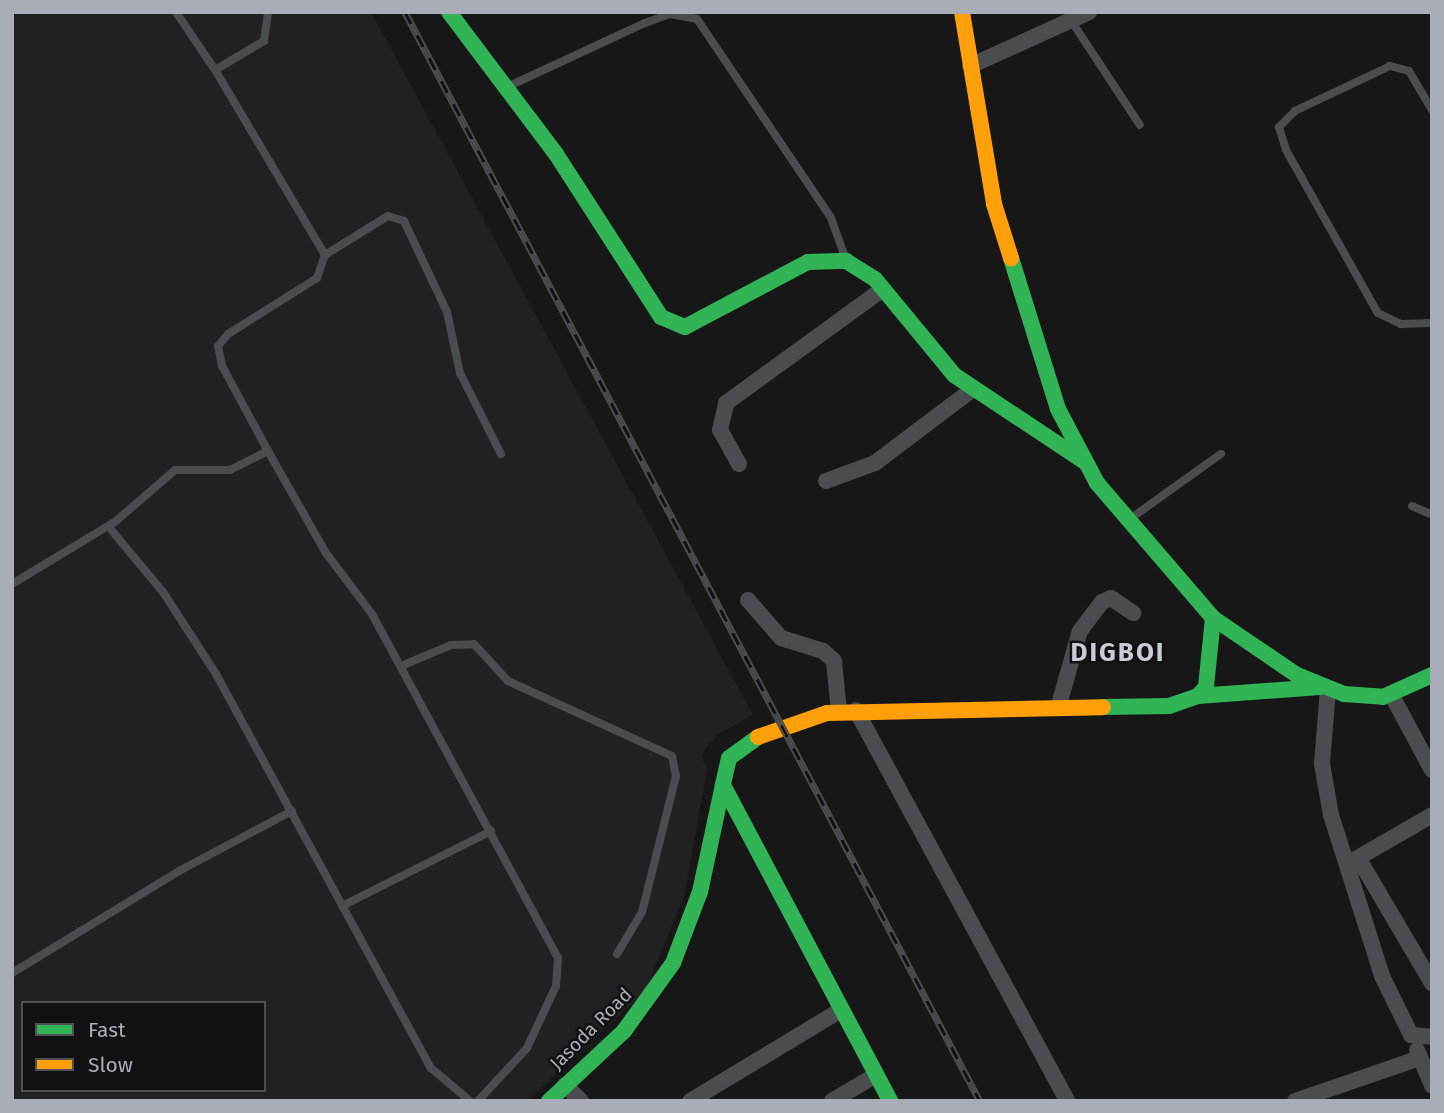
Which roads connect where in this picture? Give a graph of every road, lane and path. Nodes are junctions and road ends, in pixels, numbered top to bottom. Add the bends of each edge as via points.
1 (176, 12) edge
2 (268, 12) edge
3 (449, 12) edge
4 (962, 12) edge
5 (1090, 12) edge
6 (1072, 22) junction
7 (970, 66) junction
8 (215, 70) junction
9 (509, 86) junction
10 (1432, 110) edge
11 (1140, 125) dead end
12 (325, 255) junction
13 (846, 261) junction
14 (883, 289) junction
15 (1432, 323) edge
16 (973, 389) junction
17 (268, 451) junction
18 (501, 454) dead end
19 (1221, 454) dead end
20 (1085, 462) junction
21 (738, 464) dead end
22 (826, 481) dead end
23 (1412, 506) dead end
24 (1432, 515) edge
25 (1129, 520) junction
26 (108, 526) junction
27 (12, 584) edge
28 (748, 600) dead end
29 (1133, 613) dead end
30 (1213, 618) junction
31 (401, 666) junction
32 (1432, 675) edge
33 (1324, 688) junction
34 (1391, 694) junction
35 (1198, 696) junction
36 (1058, 708) junction
37 (847, 711) junction
38 (1432, 770) edge
39 (723, 785) junction
40 (292, 811) junction
41 (1432, 815) edge
42 (491, 831) junction
43 (1354, 862) junction
44 (342, 906) junction
45 (617, 954) dead end
46 (12, 973) edge
47 (1432, 983) edge
48 (841, 1010) junction
49 (1411, 1035) junction
50 (1432, 1038) edge
51 (1420, 1058) junction
52 (876, 1076) junction
53 (565, 1085) junction
54 (1432, 1086) edge
55 (470, 1101) edge
56 (478, 1101) edge
57 (549, 1101) edge
58 (581, 1101) edge
59 (690, 1101) edge
60 (832, 1101) edge
61 (890, 1101) edge
62 (1067, 1101) edge
63 (1295, 1101) edge

1 - 8 lane
2 - 8 lane via 264,41
3 - 9 main road
4 - 7 main road
5 - 6 street
6 - 7 street
6 - 11 lane
7 - 20 main road via 994,204 1012,267 1058,409
8 - 12 lane
9 - 13 main road via 649,302 672,325 700,323 808,262
9 - 13 lane via 670,13 697,19 831,218
10 - 15 lane via 1409,71 1390,66 1294,111 1279,127 1286,150 1378,313 1401,324
12 - 17 lane via 317,278 228,334 218,346 222,366
12 - 18 lane via 388,216 411,229 447,312 460,373
13 - 14 main road via 864,269
14 - 16 main road via 935,355
14 - 21 street via 726,403 720,430
16 - 20 main road
16 - 22 street via 876,463
17 - 26 lane via 230,470 175,470
17 - 31 lane
19 - 25 lane
20 - 25 main road
23 - 24 lane
25 - 30 main road
26 - 27 lane
26 - 40 lane via 193,635
28 - 37 street via 781,638 823,651 834,661
29 - 36 street via 1114,600 1102,602 1080,631
30 - 33 main road
30 - 35 main road via 1206,687
31 - 42 lane
31 - 45 lane via 450,645 474,644 508,681 672,757 676,776 642,912
32 - 34 main road
33 - 34 main road via 1361,697
33 - 35 main road, Jasoda Road
33 - 43 street via 1325,789
34 - 38 street
35 - 36 main road, Jasoda Road via 1168,706
36 - 37 main road, Jasoda Road
37 - 39 main road, Jasoda Road via 782,723 751,739 729,758
37 - 62 street
39 - 48 main road
39 - 53 main road, Jasoda Road via 700,892 673,962 624,1031
40 - 44 lane
40 - 46 lane via 179,871
41 - 43 street
42 - 44 lane
42 - 56 lane via 553,945 559,971 527,1048
43 - 47 street
43 - 49 street via 1382,976
44 - 55 lane via 431,1068
48 - 52 main road
48 - 59 street
49 - 50 street
49 - 51 street
51 - 54 street
51 - 63 street
52 - 60 street
52 - 61 main road
53 - 57 main road, Jasoda Road
53 - 58 street

